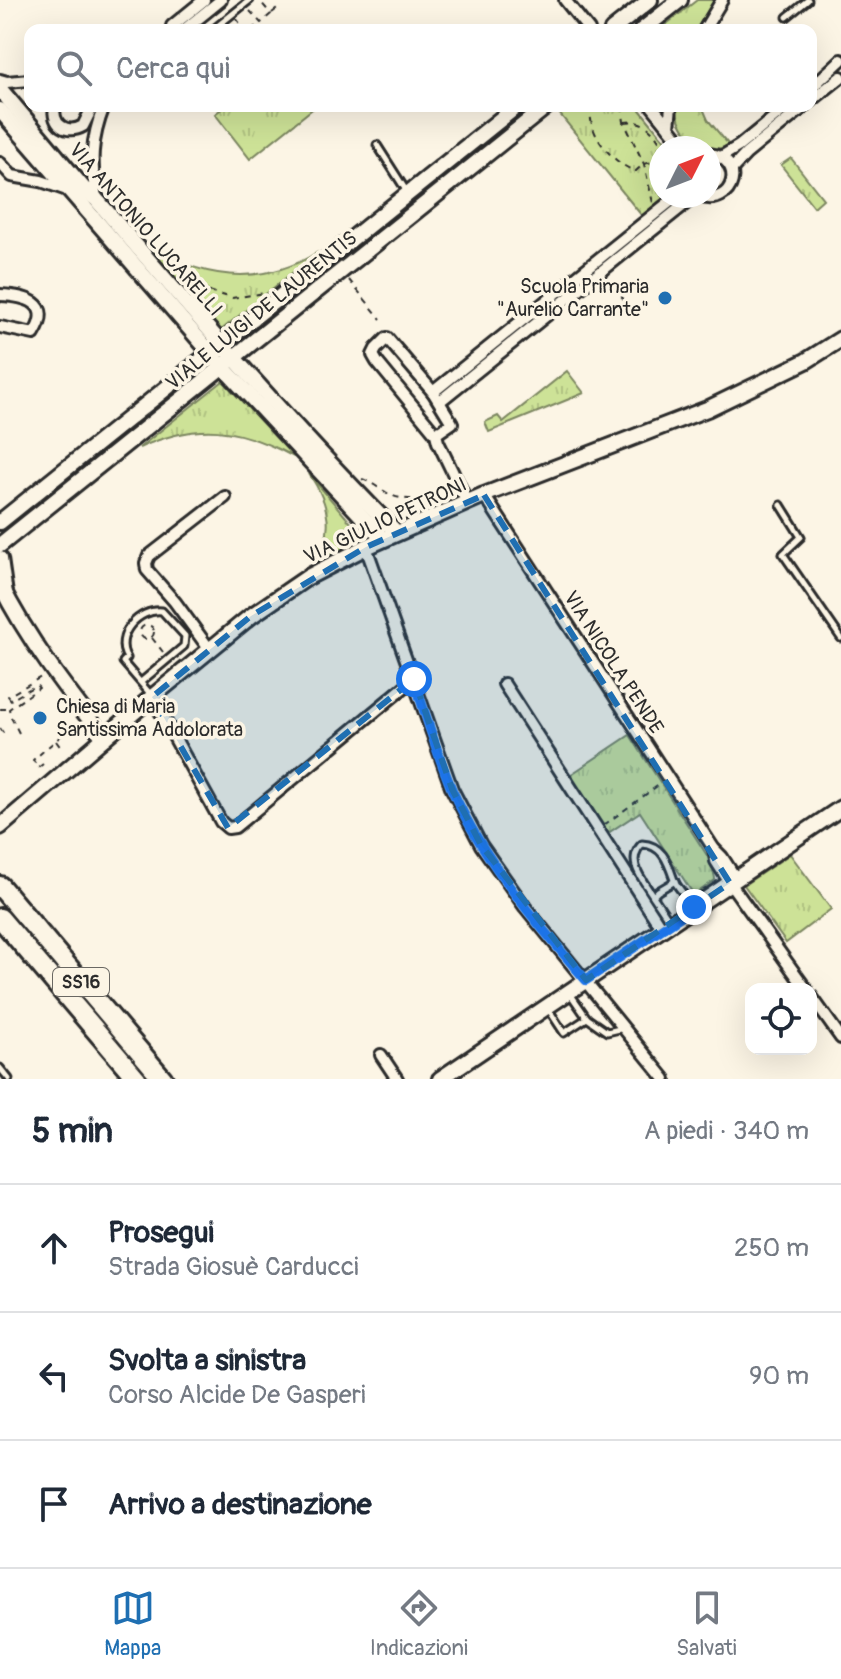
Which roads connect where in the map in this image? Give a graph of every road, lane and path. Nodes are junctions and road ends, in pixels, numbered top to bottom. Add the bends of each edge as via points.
1 (204, 0) edge
2 (221, 0) edge
3 (259, 0) edge
4 (565, 0) edge
5 (650, 0) edge
6 (680, 0) edge
7 (722, 0) edge
8 (808, 0) edge
9 (247, 2) edge
10 (281, 6) dead end
11 (203, 14) junction
12 (233, 14) junction
13 (271, 14) junction
14 (787, 17) dead end
15 (261, 23) joint
16 (174, 24) edge
17 (191, 24) edge
18 (212, 24) edge
19 (222, 24) edge
20 (240, 24) edge
21 (584, 24) edge
22 (620, 24) edge
23 (650, 24) edge
24 (708, 24) edge
25 (841, 60) edge
26 (841, 77) edge
27 (0, 80) edge
28 (24, 81) edge
29 (817, 82) edge
30 (0, 89) edge
31 (817, 96) edge
32 (0, 110) edge
33 (54, 112) edge
34 (90, 112) edge
35 (102, 112) edge
36 (510, 112) edge
37 (540, 112) edge
38 (590, 112) edge
39 (623, 112) edge
40 (657, 112) edge
41 (670, 112) edge
42 (781, 112) edge
43 (798, 112) edge
44 (624, 122) junction
45 (669, 127) junction
46 (656, 136) edge
47 (676, 136) edge
48 (377, 145) dead end
49 (721, 157) joint
50 (649, 162) edge
51 (0, 163) edge
52 (644, 164) junction
53 (732, 169) junction
54 (12, 176) junction
55 (0, 181) edge
56 (649, 185) edge
57 (77, 190) junction
58 (649, 190) edge
59 (644, 192) dead end
60 (408, 194) junction
61 (721, 196) edge
62 (96, 199) junction
63 (663, 208) edge
64 (681, 208) edge
65 (163, 277) junction
66 (605, 277) dead end
67 (348, 278) dead end
68 (290, 288) junction
69 (0, 295) edge
70 (626, 302) dead end
71 (381, 319) dead end
72 (0, 327) edge
73 (841, 339) edge
74 (215, 348) junction
75 (227, 362) junction
76 (436, 397) junction
77 (436, 434) junction
78 (359, 478) dead end
79 (484, 495) junction
80 (225, 497) dead end
81 (463, 504) junction
82 (781, 505) dead end
83 (0, 522) edge
84 (390, 536) junction
85 (0, 545) edge
86 (366, 547) junction
87 (0, 559) edge
88 (3, 590) edge
89 (151, 638) dead end
90 (841, 638) edge
91 (210, 650) junction
92 (169, 659) junction
93 (51, 670) junction
94 (414, 679) junction
95 (141, 682) junction
96 (504, 684) dead end
97 (152, 697) junction
98 (0, 709) edge
99 (9, 709) junction
100 (0, 728) edge
101 (19, 733) dead end
102 (62, 735) dead end
103 (5, 736) dead end
104 (104, 738) junction
105 (56, 741) junction
106 (62, 749) dead end
107 (43, 764) dead end
108 (668, 779) junction
109 (841, 808) edge
110 (0, 827) edge
111 (598, 831) junction
112 (675, 881) junction
113 (733, 881) junction
114 (0, 886) edge
115 (653, 896) junction
116 (694, 907) junction
117 (0, 918) edge
118 (667, 926) junction
119 (586, 980) junction
120 (802, 983) edge
121 (569, 991) junction
122 (817, 1004) edge
123 (547, 1007) junction
124 (587, 1018) junction
125 (625, 1028) junction
126 (841, 1038) edge
127 (381, 1055) dead end
128 (0, 1068) edge
129 (9, 1079) edge
130 (137, 1079) edge
131 (163, 1079) edge
132 (397, 1079) edge
133 (440, 1079) edge
134 (665, 1079) edge

1 - 16 street
2 - 11 street
3 - 13 path
4 - 21 street
5 - 22 street
6 - 23 street
7 - 24 street
8 - 14 lane
9 - 12 lane
9 - 15 path
10 - 13 path
11 - 17 street
11 - 18 lane
12 - 19 lane
12 - 20 path
13 - 15 path
25 - 29 street
26 - 31 street
27 - 28 street
30 - 57 street, VIA ANTONIO LUCARELLI
32 - 57 street, VIA ANTONIO LUCARELLI
33 - 34 street via 57,124 73,131 83,126
35 - 62 street via 93,137
36 - 60 street, VIALE LUIGI DE LAURENTIS
37 - 75 street, VIALE LUIGI DE LAURENTIS
38 - 52 path via 597,137 609,153 630,170
39 - 44 path
40 - 45 street
41 - 45 street
42 - 49 street
43 - 53 street
44 - 46 path via 643,122
44 - 52 path
45 - 47 street
48 - 60 lane
49 - 53 street
50 - 52 path
51 - 54 street
52 - 56 path
53 - 61 street via 732,183
54 - 55 street
54 - 57 street
57 - 62 street, VIA ANTONIO LUCARELLI
57 - 74 street, VIA ANTONIO LUCARELLI
58 - 59 path
60 - 68 street, VIALE LUIGI DE LAURENTIS
62 - 65 street, VIA ANTONIO LUCARELLI
63 - 76 street
64 - 76 street
65 - 68 path via 232,298
65 - 74 street, VIA ANTONIO LUCARELLI
66 - 70 path
67 - 71 path
68 - 74 street, VIALE LUIGI DE LAURENTIS
69 - 72 street via 28,298 41,315 34,334
73 - 79 street, VIA GIULIO PETRONI via 707,409
74 - 75 street, VIA ANTONIO LUCARELLI
74 - 83 street, VIALE LUIGI DE LAURENTIS
75 - 84 street, VIA ANTONIO LUCARELLI via 333,468
75 - 85 street, VIALE LUIGI DE LAURENTIS
76 - 77 street via 452,423
76 - 77 street via 387,338 376,349 377,362
77 - 81 street
78 - 81 path via 393,496
79 - 81 street, VIA GIULIO PETRONI
79 - 108 street, VIA NICOLA PENDE
80 - 91 street via 146,563
81 - 84 street, VIA GIULIO PETRONI
82 - 90 lane via 801,537 783,554
84 - 86 street, VIA GIULIO PETRONI
86 - 91 street, VIA GIULIO PETRONI via 308,577
86 - 94 street
87 - 88 street
88 - 93 street
89 - 92 path
91 - 97 street, VIA GIULIO PETRONI
92 - 95 lane
92 - 95 lane via 184,646 185,636 165,613 144,614 127,628 122,642 127,658 123,662
93 - 99 path via 8,696 11,700 39,688
93 - 104 street
94 - 97 street via 228,828
94 - 119 street via 452,789 481,845
95 - 97 lane
96 - 111 street
97 - 104 street, VIA GIULIO PETRONI
98 - 99 path
99 - 101 path
100 - 103 path
102 - 105 path
104 - 110 street, VIA GIULIO PETRONI
105 - 106 path
105 - 107 path via 33,760 38,768
108 - 111 path
108 - 113 street, VIA NICOLA PENDE
109 - 113 street
111 - 118 street
112 - 115 lane
112 - 115 lane via 659,851 642,844 635,850 634,863
112 - 116 lane
113 - 116 street
113 - 120 street, VIA NICOLA PENDE
114 - 131 highway, SS16
115 - 118 lane
116 - 118 street
117 - 130 highway, SS16
118 - 119 street
119 - 121 street
119 - 125 street
121 - 123 street
121 - 124 lane
122 - 126 street
123 - 124 lane via 564,1033
123 - 133 street
124 - 125 lane via 607,1032
125 - 134 street
127 - 132 street
128 - 129 lane

